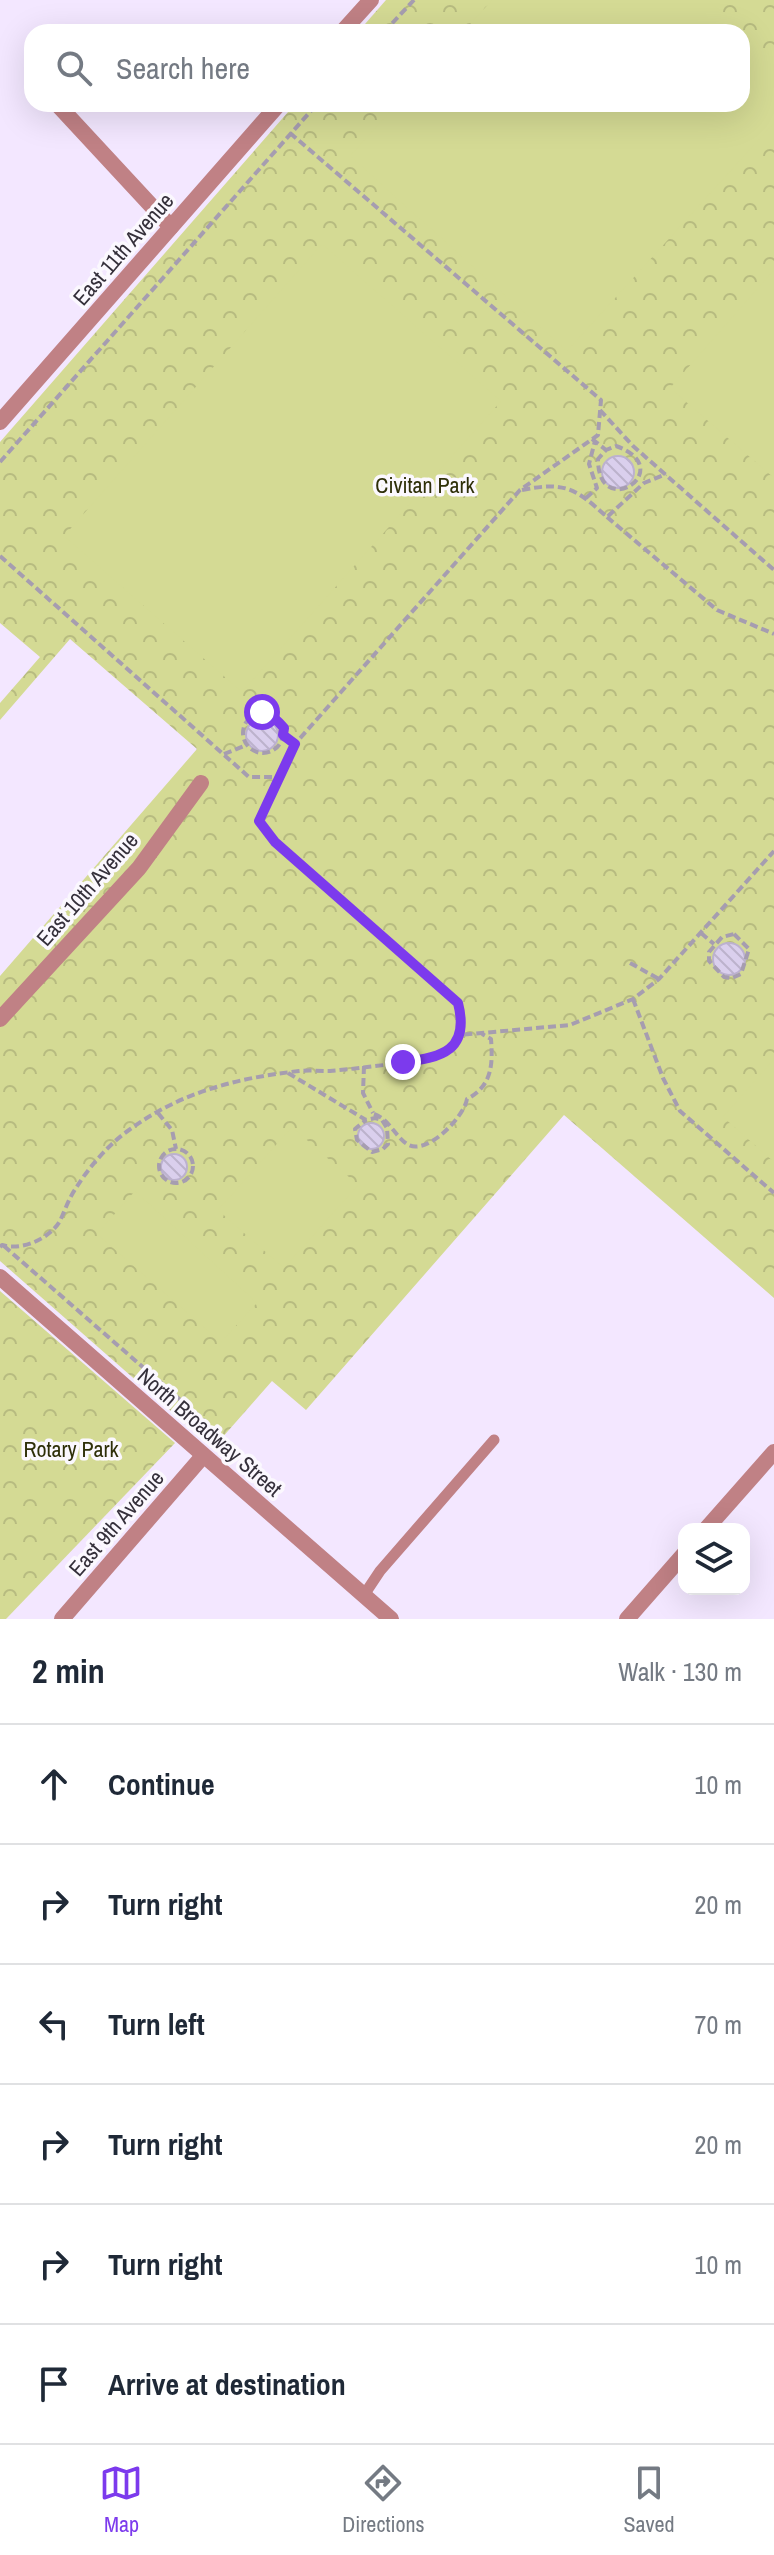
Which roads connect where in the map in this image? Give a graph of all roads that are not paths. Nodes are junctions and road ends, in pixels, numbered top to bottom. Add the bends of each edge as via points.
1 (371, 0) edge
2 (349, 24) edge
3 (64, 112) edge
4 (272, 112) edge
5 (171, 227) junction
6 (0, 422) edge
7 (201, 783) dead end
8 (0, 1019) edge
9 (0, 1277) edge
10 (494, 1440) dead end
11 (774, 1452) edge
12 (203, 1456) junction
13 (711, 1523) edge
14 (678, 1561) edge
15 (364, 1595) junction
16 (62, 1619) edge
17 (391, 1619) edge
18 (627, 1619) edge

1 - 2 street
3 - 5 street
4 - 5 street, East 11th Avenue
5 - 6 street, East 11th Avenue
7 - 8 street, East 10th Avenue via 139,868
9 - 12 street, North Broadway Street
10 - 15 lane
11 - 13 street
12 - 15 street, North Broadway Street
12 - 16 street, East 9th Avenue
14 - 18 street
15 - 17 street, North Broadway Street

